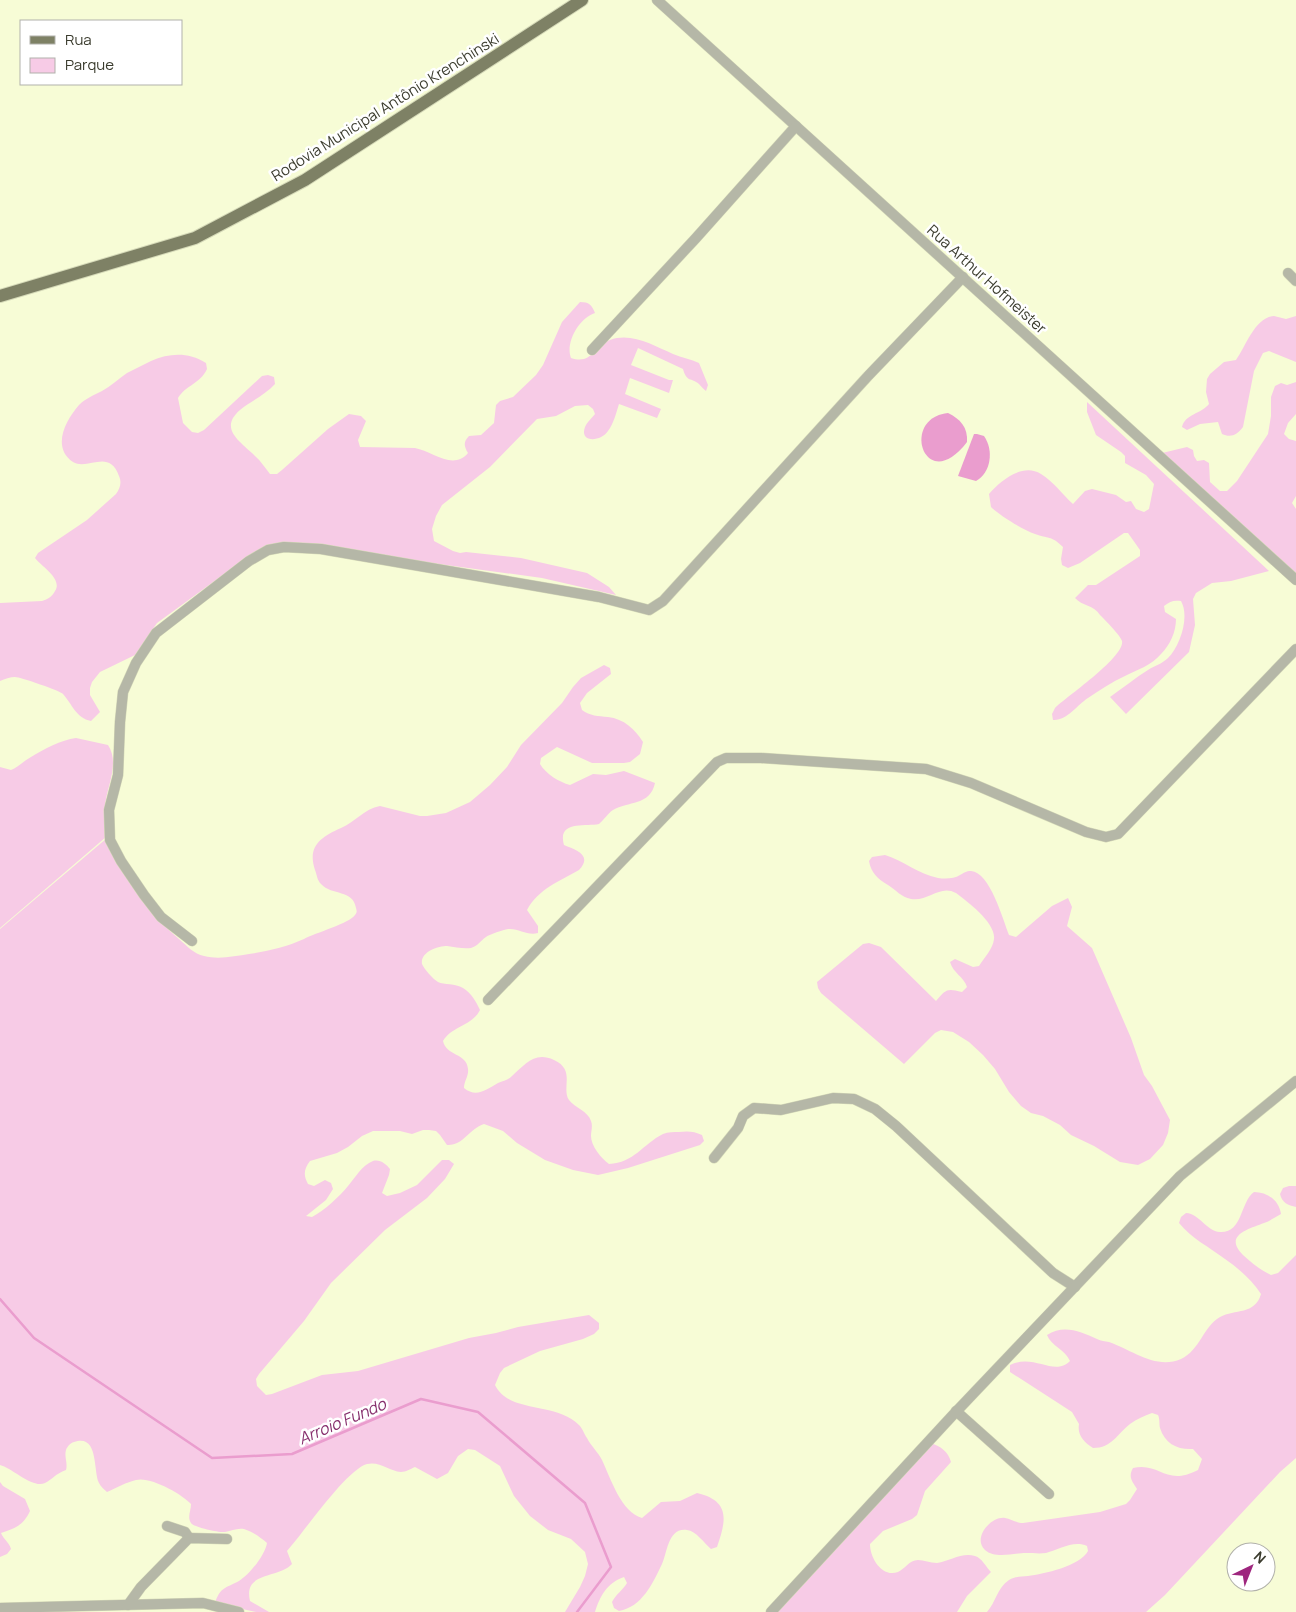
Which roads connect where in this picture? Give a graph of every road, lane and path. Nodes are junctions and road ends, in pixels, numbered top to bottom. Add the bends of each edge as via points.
1 (582, 0) edge
2 (657, 0) edge
3 (796, 126) junction
4 (1288, 273) dead end
5 (963, 278) junction
6 (1296, 281) edge
7 (0, 296) edge
8 (592, 350) dead end
9 (1296, 580) edge
10 (1296, 649) edge
11 (192, 941) dead end
12 (488, 1000) dead end
13 (1296, 1081) edge
14 (714, 1158) dead end
15 (1075, 1287) junction
16 (956, 1411) junction
17 (1049, 1494) dead end
18 (167, 1526) dead end
19 (189, 1538) junction
20 (227, 1539) dead end
21 (128, 1606) junction
22 (0, 1608) edge
23 (220, 1610) edge
24 (239, 1612) edge
25 (771, 1612) edge

1 - 7 main road, Rodovia Municipal Antônio Krenchinski via 305,180 195,238
2 - 3 street, Rua Arthur Hofmeister
3 - 5 street, Rua Arthur Hofmeister
3 - 8 street
4 - 6 street
5 - 9 street, Rua Arthur Hofmeister
5 - 11 street via 868,376 663,601 649,610 599,597 442,568 284,546 268,550 249,561 156,633 136,663 124,692 118,775 110,810 110,840 121,861 162,917
10 - 12 street via 1118,834 1106,837 1086,832 972,783 926,769 726,758 717,762
13 - 15 street via 1180,1176
14 - 15 street via 738,1128 743,1116 754,1108 781,1110 833,1098 854,1099 875,1109 896,1126 1053,1273
15 - 16 street
16 - 17 street
16 - 25 street
18 - 19 street via 185,1532
19 - 20 street
19 - 21 street via 141,1587
21 - 22 street
21 - 23 street via 203,1603
23 - 24 street

